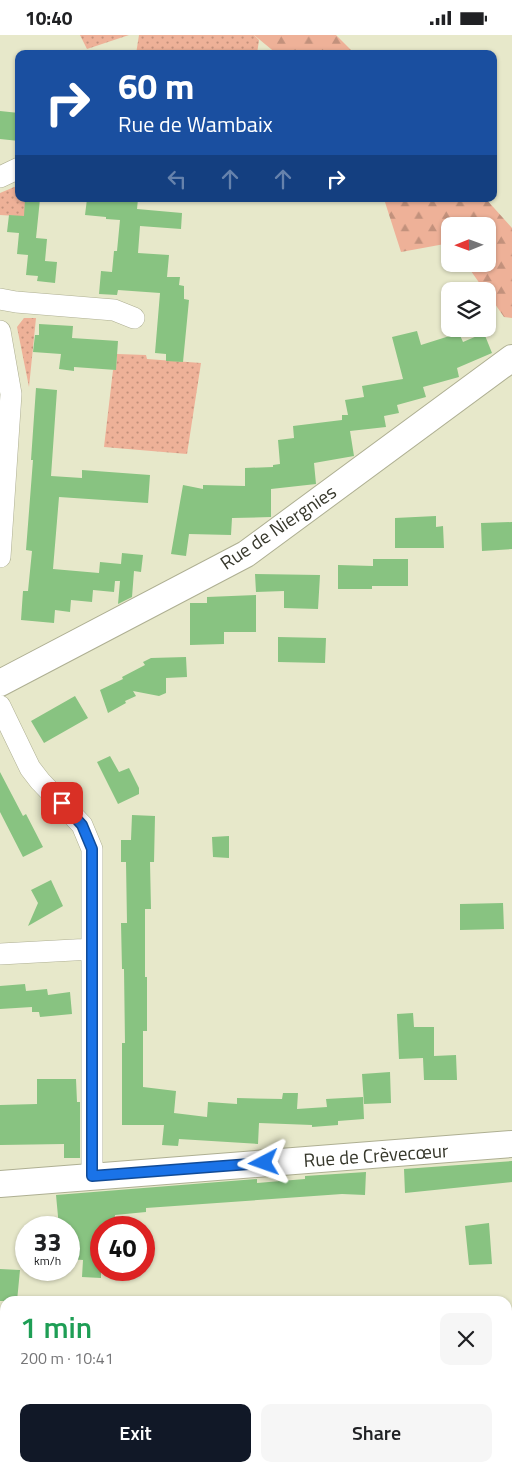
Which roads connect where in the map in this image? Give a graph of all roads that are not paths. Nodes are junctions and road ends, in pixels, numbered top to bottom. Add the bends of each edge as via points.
1 (15, 170) edge
2 (0, 177) edge
3 (0, 299) edge
4 (134, 318) dead end
5 (0, 331) edge
6 (512, 358) edge
7 (5, 425) edge
8 (0, 557) edge
9 (0, 683) edge
10 (0, 706) edge
11 (92, 949) junction
12 (0, 954) edge
13 (512, 1144) edge
14 (92, 1176) junction
15 (0, 1183) edge

1 - 2 street
3 - 4 street via 114,310
5 - 7 street via 11,394
6 - 9 street, Rue de Niergnies via 246,553
7 - 8 street
10 - 11 street via 30,768 82,825 92,849
11 - 12 street
11 - 14 street
13 - 14 street, Rue de Crèvecœur
14 - 15 street, Rue de Crèvecœur

